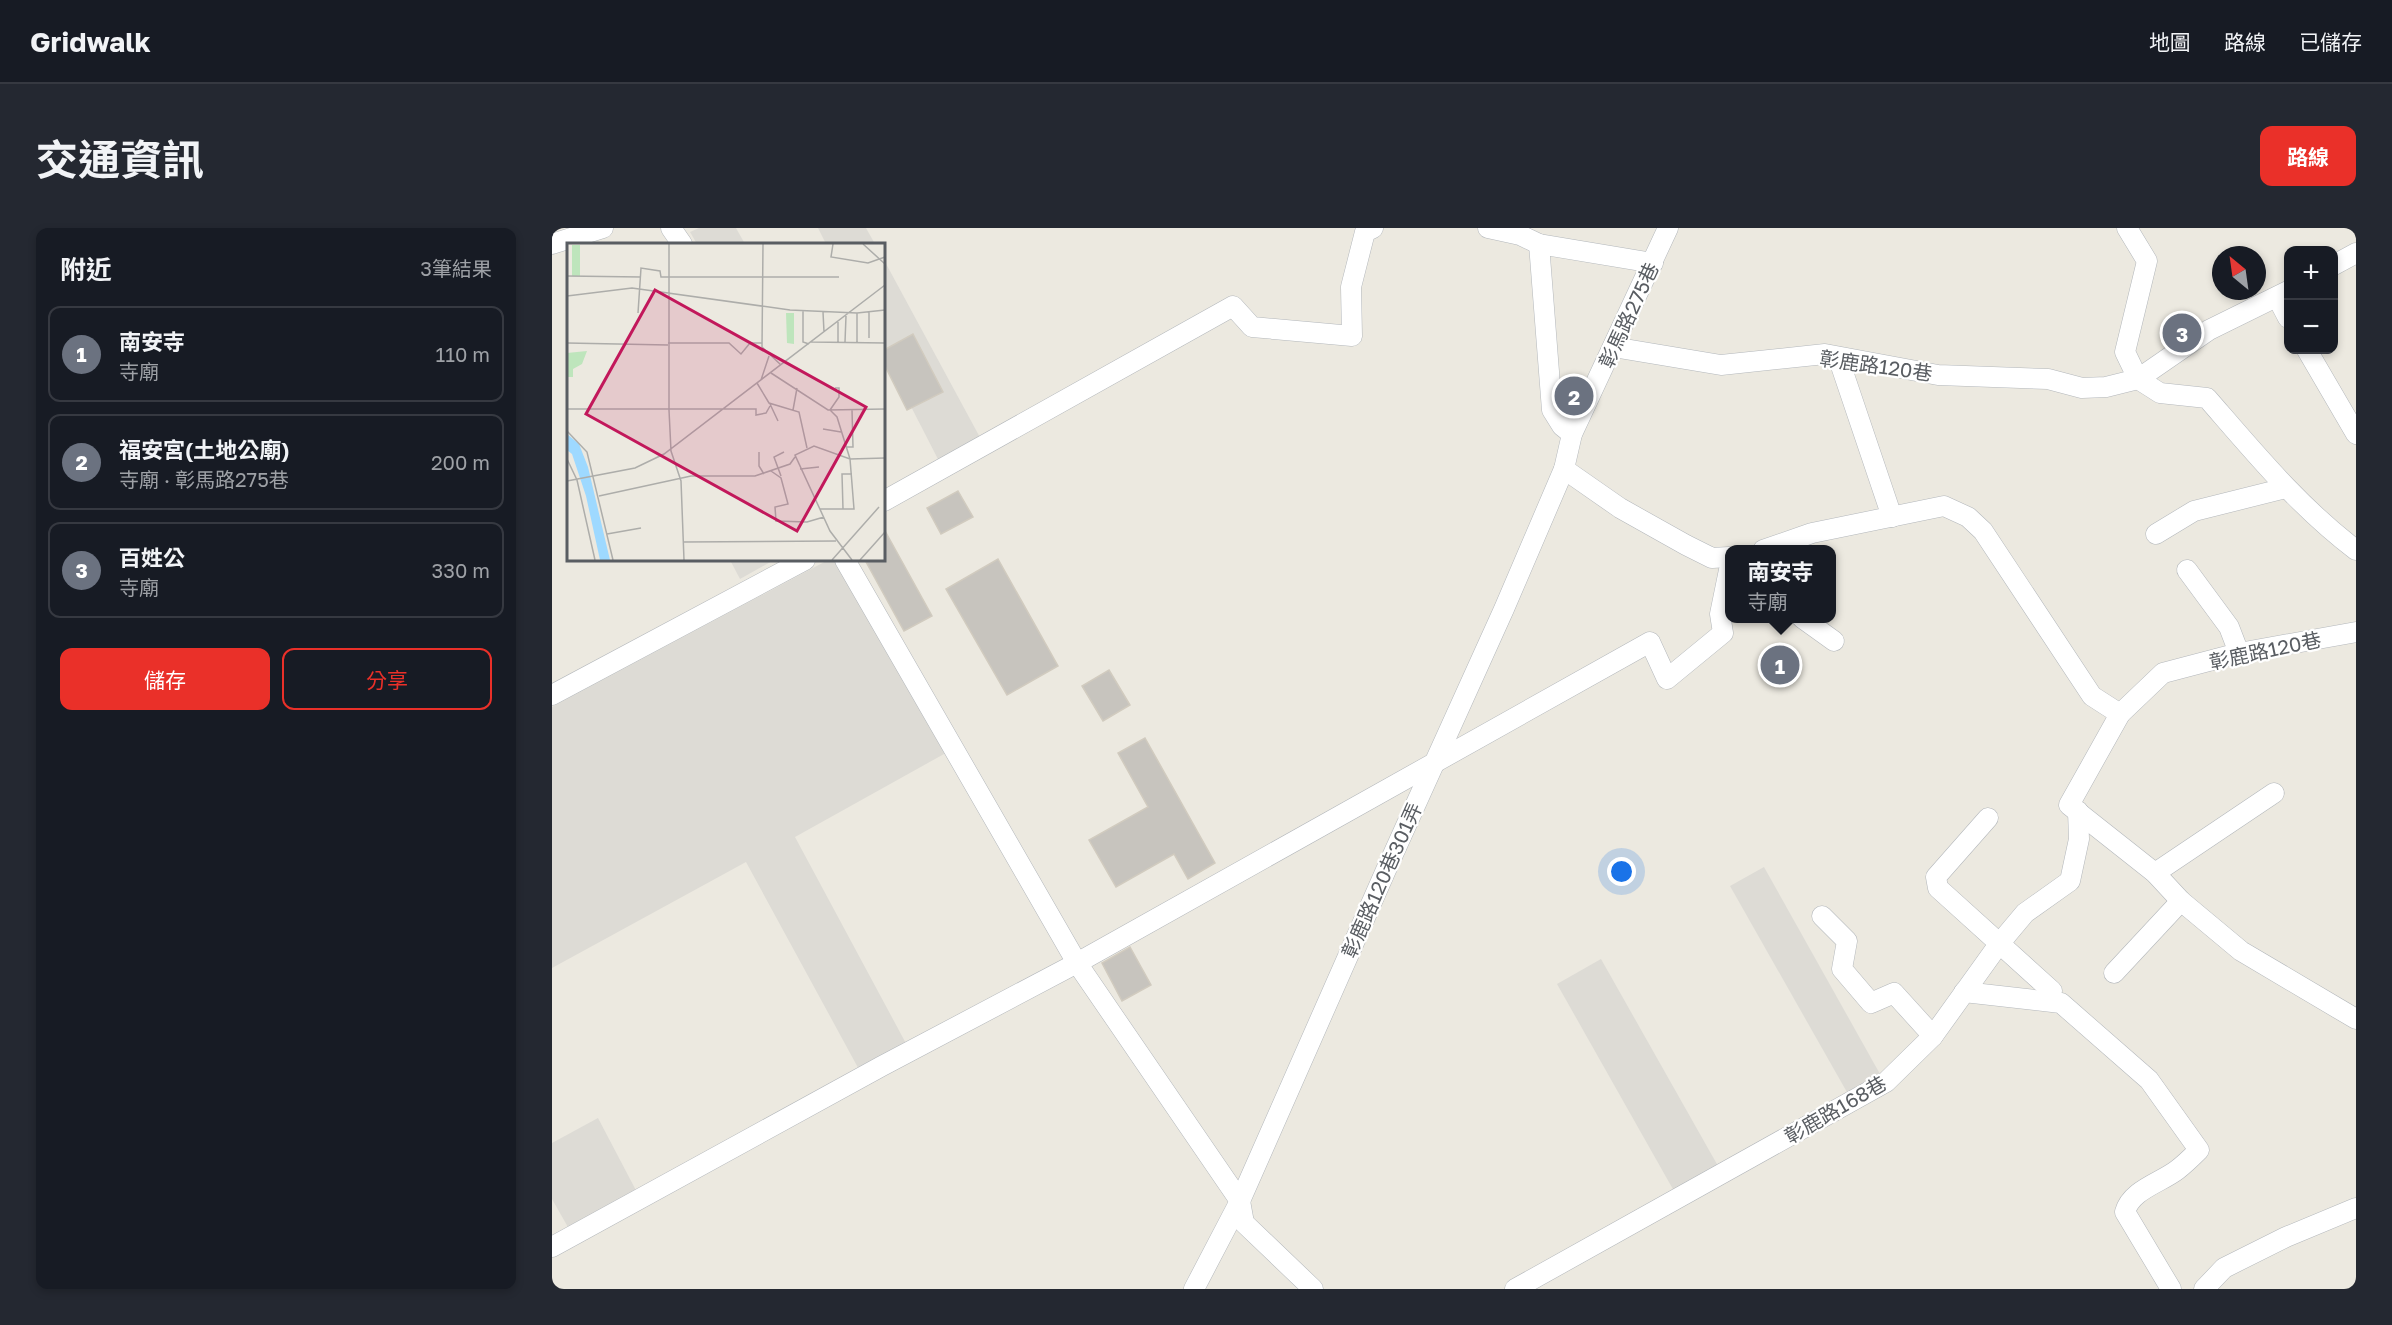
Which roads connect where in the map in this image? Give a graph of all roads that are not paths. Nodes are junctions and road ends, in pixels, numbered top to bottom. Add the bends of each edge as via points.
1 (603, 228) edge
2 (671, 228) edge
3 (1373, 228) edge
4 (1488, 228) edge
5 (1668, 228) edge
6 (2127, 228) edge
7 (681, 243) edge
8 (552, 244) edge
9 (1539, 244) junction
10 (2356, 253) edge
11 (1653, 263) junction
12 (2338, 263) edge
13 (2283, 294) edge
14 (1613, 347) junction
15 (2309, 354) edge
16 (1838, 357) junction
17 (2138, 379) junction
18 (1572, 434) junction
19 (2356, 434) edge
20 (1564, 469) junction
21 (2286, 488) junction
22 (885, 500) edge
23 (1892, 517) junction
24 (2156, 534) dead end
25 (1775, 545) edge
26 (2356, 550) edge
27 (803, 561) edge
28 (846, 561) edge
29 (1725, 563) edge
30 (2187, 570) dead end
31 (1725, 572) edge
32 (1809, 623) edge
33 (2356, 632) edge
34 (1834, 641) dead end
35 (2239, 654) junction
36 (552, 695) edge
37 (2120, 714) junction
38 (1434, 762) junction
39 (2274, 793) dead end
40 (2074, 808) junction
41 (1988, 818) dead end
42 (2155, 873) junction
43 (2181, 901) junction
44 (1822, 916) dead end
45 (2000, 944) junction
46 (1077, 963) junction
47 (2115, 973) dead end
48 (2052, 991) dead end
49 (1964, 992) junction
50 (2356, 1019) edge
51 (1933, 1036) junction
52 (1240, 1202) junction
53 (2356, 1208) edge
54 (552, 1247) edge
55 (1194, 1289) edge
56 (1313, 1289) edge
57 (1515, 1289) edge
58 (2171, 1289) edge
59 (2204, 1289) edge

1 - 8 street
2 - 7 street
3 - 22 street via 1365,232 1351,287 1352,336 1252,327 1233,306
4 - 9 street
5 - 11 street, 彰馬路275巷
6 - 17 street via 2147,261 2125,352
9 - 11 street
9 - 18 street via 1552,410
10 - 12 street
11 - 14 street, 彰馬路275巷
13 - 17 street via 2209,330
14 - 16 street, 彰鹿路120巷 via 1721,364 1826,354
14 - 18 street, 彰馬路275巷
15 - 19 street
16 - 17 street, 彰鹿路120巷 via 1938,375 2048,379 2082,388
16 - 23 street
17 - 21 street via 2160,393 2207,398
18 - 20 street, 彰馬路275巷
20 - 29 street via 1620,508
20 - 38 street, 彰鹿路120巷301弄
21 - 24 street via 2194,511
21 - 26 street via 2325,527
23 - 25 street via 1812,533
23 - 37 street via 1944,506 1968,517 1983,531 2092,696
27 - 36 street
28 - 46 street
30 - 35 street via 2229,627
31 - 38 street via 1720,614 1724,633 1667,679 1650,642
32 - 34 street
33 - 35 street, 彰鹿路120巷
35 - 37 street, 彰鹿路120巷 via 2163,673
37 - 40 street, 彰鹿路120巷
38 - 46 street
38 - 52 street, 彰鹿路120巷301弄
39 - 42 street
40 - 42 street
40 - 45 street, 彰鹿路168巷 via 2079,839 2070,881 2025,913
41 - 45 street via 1936,876 1936,882
42 - 43 street
43 - 47 street
43 - 50 street via 2241,951
44 - 51 street via 1847,941 1842,969 1871,1003 1894,993
45 - 48 street
45 - 49 street, 彰鹿路168巷
46 - 52 street
46 - 54 street
49 - 51 street, 彰鹿路168巷
49 - 58 street via 2061,1003 2149,1080 2199,1150 2135,1197 2125,1212
51 - 57 street, 彰鹿路168巷 via 1886,1082
52 - 55 street, 彰鹿路120巷301弄
52 - 56 street via 1244,1223
53 - 59 street via 2224,1268

